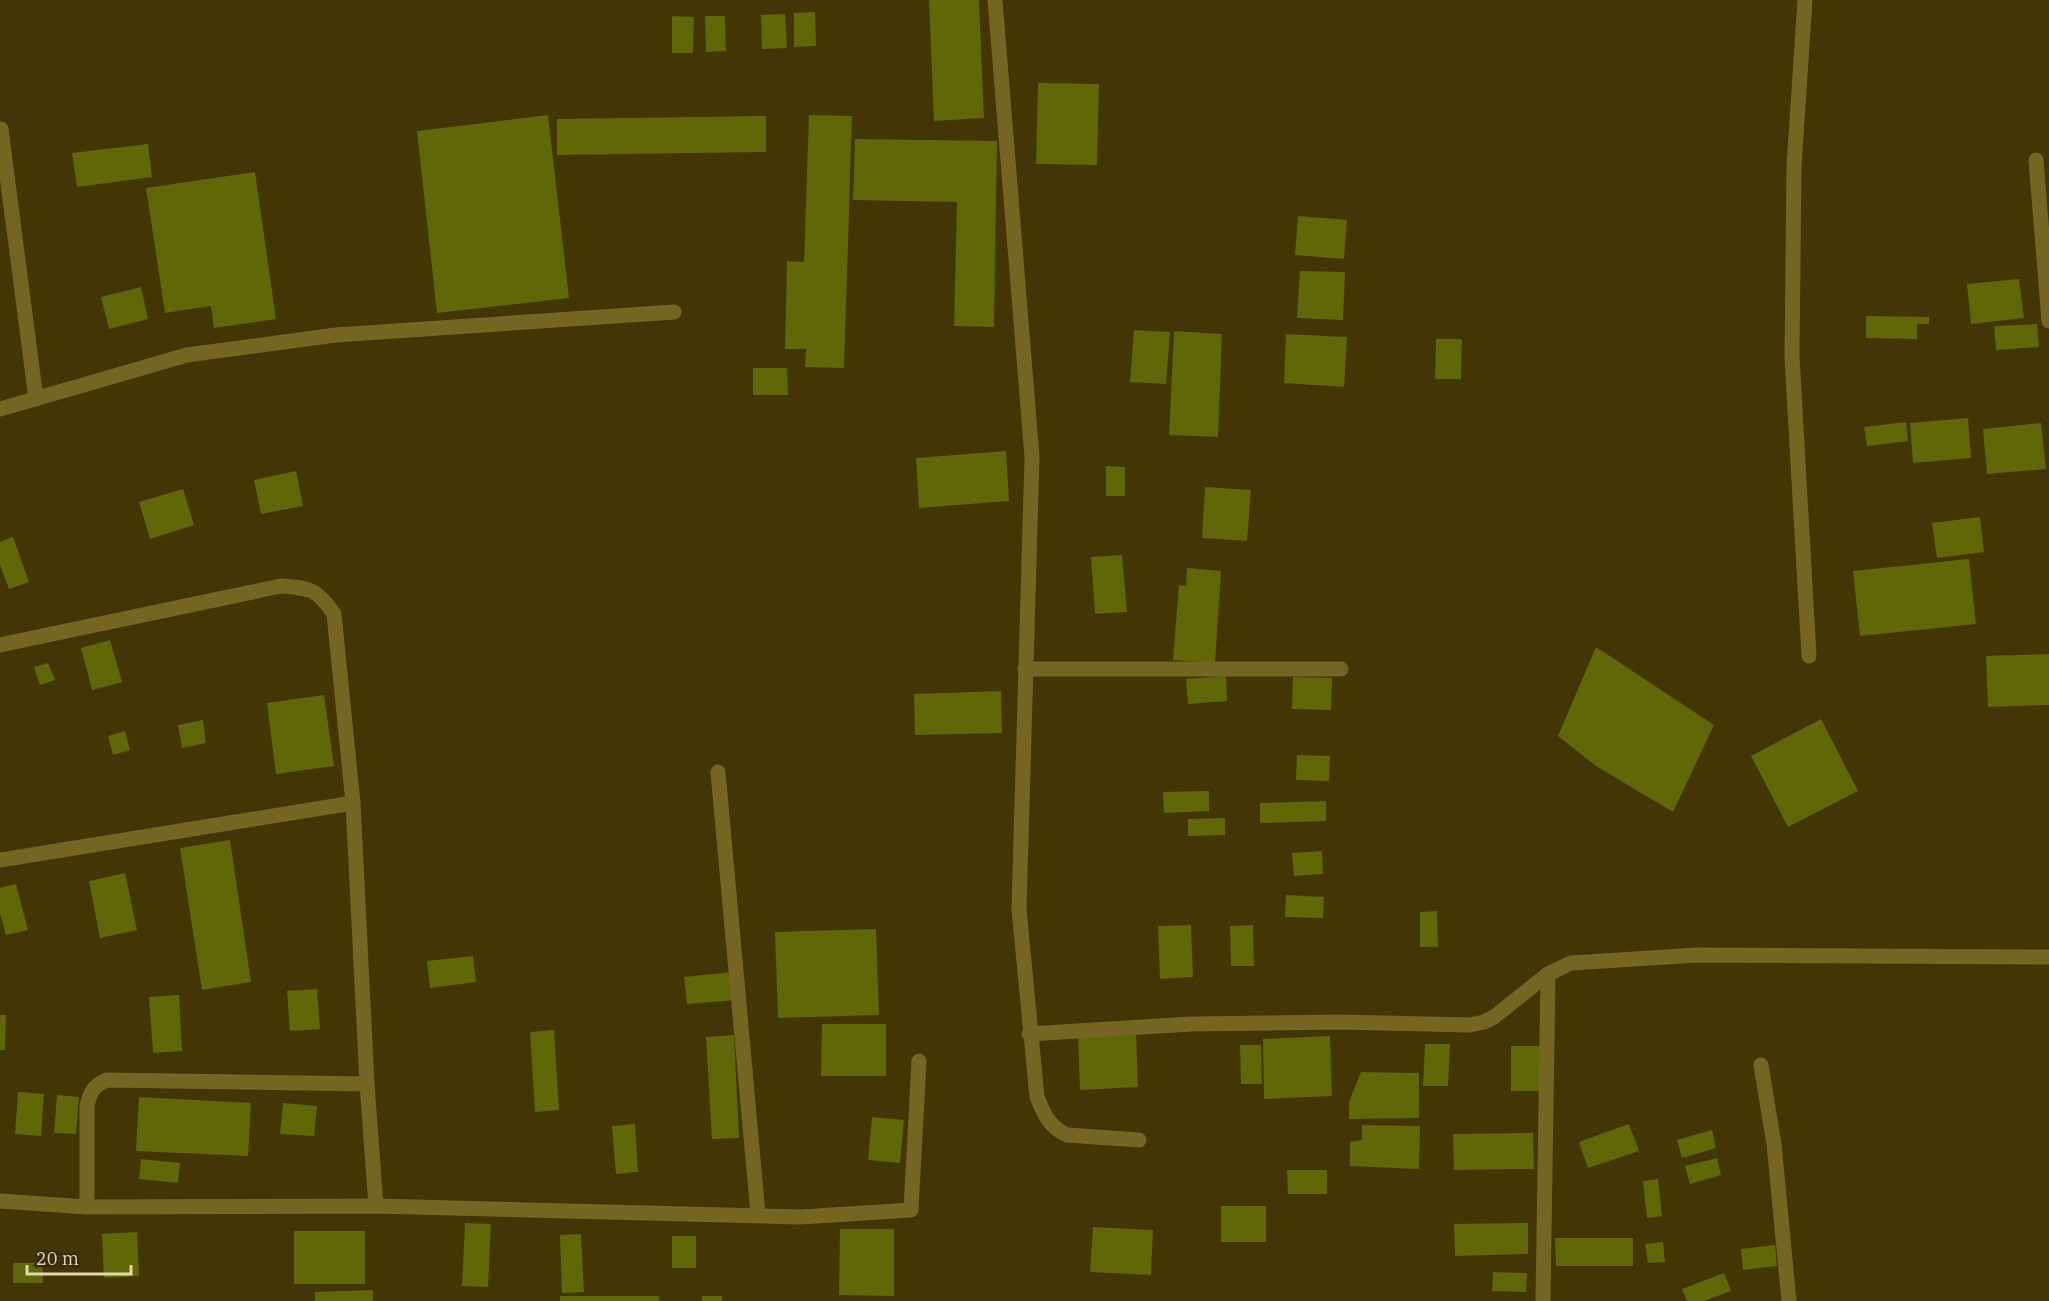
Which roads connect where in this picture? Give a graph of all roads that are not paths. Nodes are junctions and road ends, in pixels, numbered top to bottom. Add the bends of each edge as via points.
1 (994, 0) edge
2 (1805, 0) edge
3 (1, 129) edge
4 (2036, 160) dead end
5 (674, 312) dead end
6 (2049, 321) edge
7 (36, 399) junction
8 (0, 409) edge
9 (0, 645) edge
10 (1809, 656) dead end
11 (1024, 669) junction
12 (1341, 669) dead end
13 (718, 772) dead end
14 (353, 803) junction
15 (0, 860) edge
16 (2049, 957) edge
17 (1548, 974) junction
18 (1029, 1034) junction
19 (919, 1061) dead end
20 (1761, 1065) dead end
21 (367, 1084) junction
22 (1139, 1140) dead end
23 (0, 1201) edge
24 (376, 1206) junction
25 (87, 1207) junction
26 (758, 1214) junction
27 (1544, 1301) edge
28 (1789, 1301) edge

1 - 11 street via 1032,457
2 - 10 street via 1794,166 1792,357
3 - 7 street
4 - 6 street
5 - 7 street via 336,335 256,345 187,355
7 - 8 street
9 - 14 street via 281,586 308,588 324,598 334,614
11 - 12 street
11 - 18 street via 1019,909
13 - 26 street
14 - 15 street
14 - 21 street
16 - 17 street via 1698,955 1571,963
17 - 18 street via 1506,1009 1470,1025 1191,1024
17 - 27 street
18 - 22 street via 1037,1097 1046,1119 1058,1131
19 - 26 street via 910,1210 801,1217
20 - 28 street via 1774,1144
21 - 24 street
21 - 25 street via 107,1080 97,1084 87,1106
23 - 25 street
24 - 25 street
24 - 26 street

